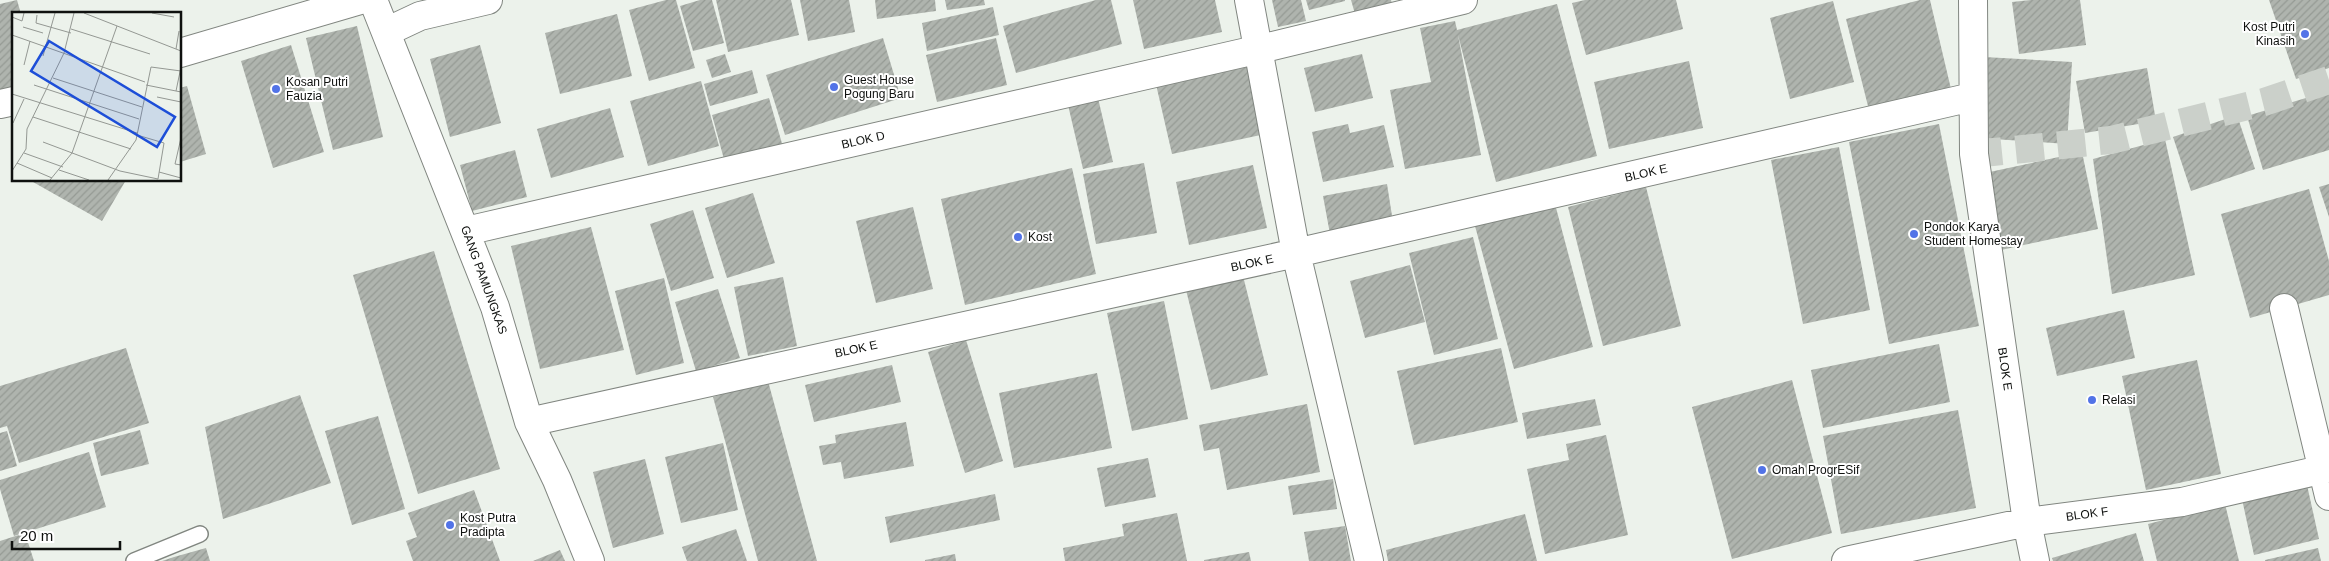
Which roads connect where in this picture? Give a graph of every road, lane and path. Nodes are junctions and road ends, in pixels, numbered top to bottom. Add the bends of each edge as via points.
1 (360, 0) edge
2 (373, 0) edge
3 (488, 0) edge
4 (1249, 0) edge
5 (1463, 0) edge
6 (1974, 0) edge
7 (386, 32) junction
8 (1260, 49) junction
9 (181, 53) edge
10 (1972, 97) junction
11 (466, 231) junction
12 (1296, 254) junction
13 (2284, 308) dead end
14 (530, 422) junction
15 (2326, 469) edge
16 (2329, 496) edge
17 (2027, 522) junction
18 (200, 534) dead end
19 (134, 561) edge
20 (590, 561) edge
21 (1369, 561) edge
22 (1846, 561) edge
23 (2035, 561) edge

1 - 9 street
2 - 7 street, GANG PAMUNGKAS
3 - 7 street via 420,16
4 - 8 street
5 - 8 street
6 - 10 street, BLOK E
7 - 11 street, GANG PAMUNGKAS
8 - 11 street, BLOK D
8 - 12 street
10 - 12 street, BLOK E
10 - 17 street, BLOK E via 1974,154
11 - 14 street, GANG PAMUNGKAS via 495,306
12 - 14 street, BLOK E
12 - 21 street
13 - 15 street
14 - 20 street, GANG PAMUNGKAS
15 - 16 street
15 - 17 street, BLOK F via 2182,502
17 - 22 street, BLOK F
17 - 23 street, BLOK E
18 - 19 lane

